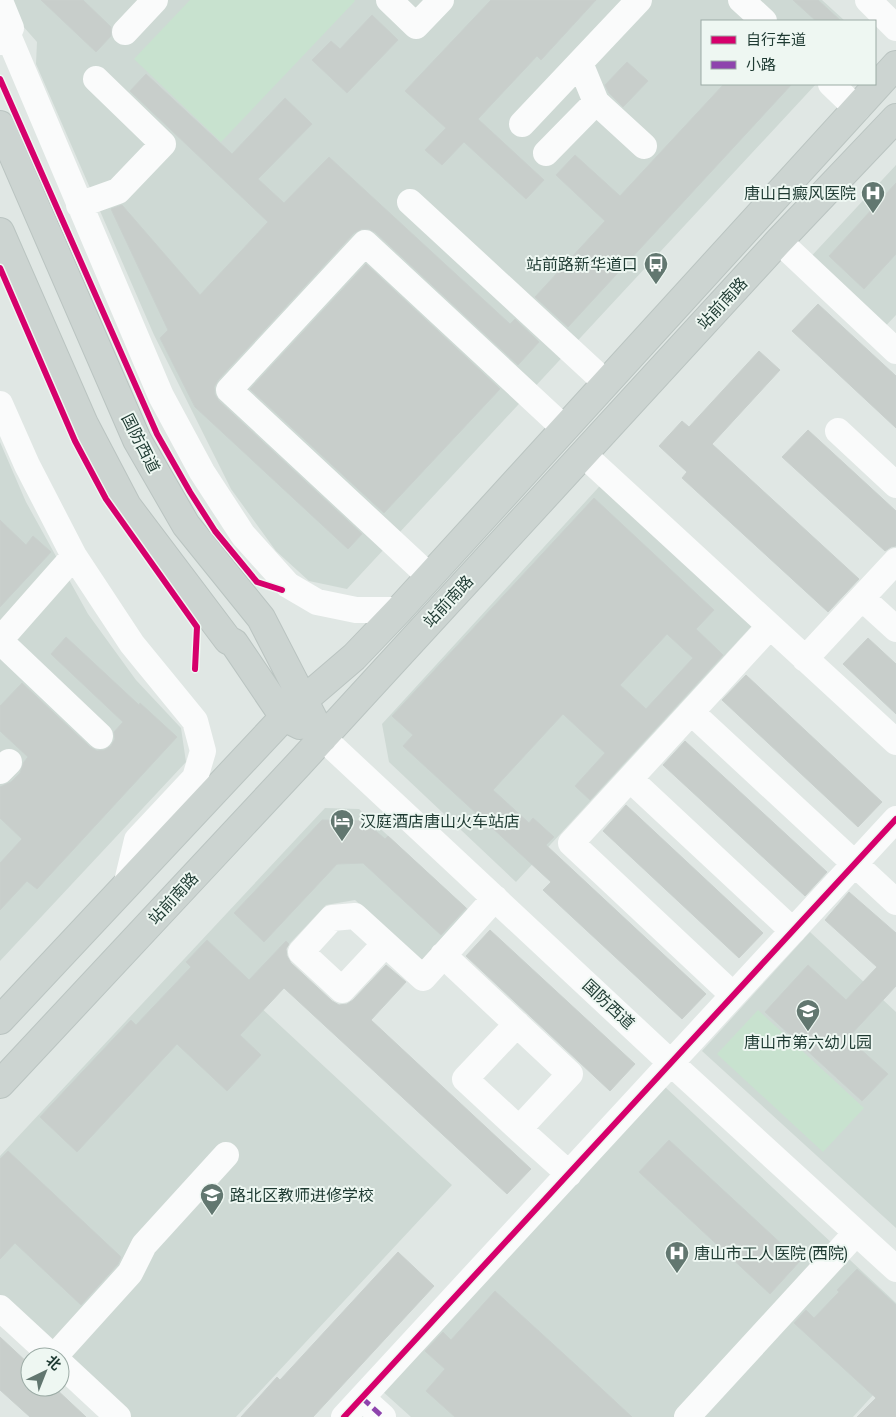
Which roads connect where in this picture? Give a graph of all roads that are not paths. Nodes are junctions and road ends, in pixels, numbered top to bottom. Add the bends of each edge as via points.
1 (155, 0) edge
2 (389, 0) edge
3 (441, 0) edge
4 (639, 0) edge
5 (741, 0) edge
6 (868, 0) edge
7 (0, 1) edge
8 (763, 20) edge
9 (896, 28) edge
10 (125, 32) dead end
11 (4, 38) edge
12 (580, 63) junction
13 (896, 65) edge
14 (96, 79) dead end
15 (832, 85) edge
16 (596, 102) junction
17 (857, 108) junction
18 (896, 118) edge
19 (522, 124) dead end
20 (0, 125) edge
21 (644, 146) dead end
22 (546, 153) dead end
23 (410, 202) dead end
24 (79, 204) junction
25 (0, 232) edge
26 (779, 241) junction
27 (896, 350) edge
28 (606, 383) junction
29 (0, 404) edge
30 (565, 429) junction
31 (838, 430) dead end
32 (583, 454) junction
33 (896, 485) edge
34 (74, 556) junction
35 (896, 561) edge
36 (429, 576) junction
37 (862, 598) junction
38 (399, 610) junction
39 (770, 626) junction
40 (896, 629) edge
41 (0, 641) edge
42 (805, 659) junction
43 (293, 709) junction
44 (691, 712) junction
45 (100, 736) dead end
46 (323, 738) junction
47 (896, 742) edge
48 (630, 779) junction
49 (896, 819) edge
50 (855, 864) junction
51 (126, 886) junction
52 (495, 898) junction
53 (896, 902) edge
54 (793, 931) junction
55 (385, 944) dead end
56 (443, 955) junction
57 (734, 995) junction
58 (0, 1020) edge
59 (517, 1024) junction
60 (671, 1062) junction
61 (0, 1084) edge
62 (519, 1129) junction
63 (226, 1155) dead end
64 (569, 1174) junction
65 (856, 1233) junction
66 (896, 1269) edge
67 (0, 1308) edge
68 (42, 1347) edge
69 (62, 1347) edge
70 (70, 1373) edge
71 (362, 1398) junction
72 (118, 1417) edge
73 (344, 1417) edge
74 (383, 1417) edge
75 (687, 1417) edge

1 - 10 street
2 - 3 street via 416,26
4 - 12 street
5 - 8 street
6 - 9 street
7 - 11 street via 11,28
11 - 24 street
12 - 16 street
12 - 19 street
13 - 17 main road, 站前南路
14 - 24 street via 163,144 118,191
15 - 17 street
16 - 21 street
16 - 22 street
17 - 28 main road, 站前南路
18 - 26 main road, 站前南路
20 - 43 main road, 国防西道 via 137,440 186,524 261,618
23 - 28 street
24 - 38 street via 161,396 202,472 243,536 288,585 317,602 356,610
25 - 43 main road, 国防西道 via 84,424 127,506 228,640
26 - 27 street
26 - 32 main road, 站前南路
28 - 30 main road, 站前南路
29 - 34 street
30 - 36 main road, 站前南路
30 - 36 street via 365,243 229,390
31 - 33 street
32 - 39 street
32 - 46 main road, 站前南路
34 - 41 street
34 - 51 street via 132,644 195,721 203,751 195,778 137,840
35 - 37 street
36 - 38 main road, 站前南路
37 - 40 street
37 - 42 street
38 - 43 main road, 站前南路 via 354,657
39 - 42 street
39 - 44 street
41 - 45 street
42 - 47 street
43 - 46 main road, 国防西道
43 - 51 main road, 站前南路
44 - 48 street
44 - 50 street
46 - 52 street, 国防西道
46 - 61 main road, 站前南路
48 - 54 street
48 - 57 street via 571,843
49 - 50 street
50 - 53 street
50 - 54 street
51 - 58 main road, 站前南路
52 - 56 street
52 - 60 street, 国防西道
54 - 57 street
55 - 56 street via 423,978
56 - 59 street
57 - 60 street
59 - 62 street via 570,1074
59 - 62 street via 465,1079
60 - 64 street
60 - 65 street, 国防西道
62 - 64 street
63 - 69 street via 144,1245 130,1273
64 - 71 street
65 - 66 street, 国防西道
65 - 75 street
67 - 68 street
70 - 72 street
71 - 73 street
71 - 74 street

